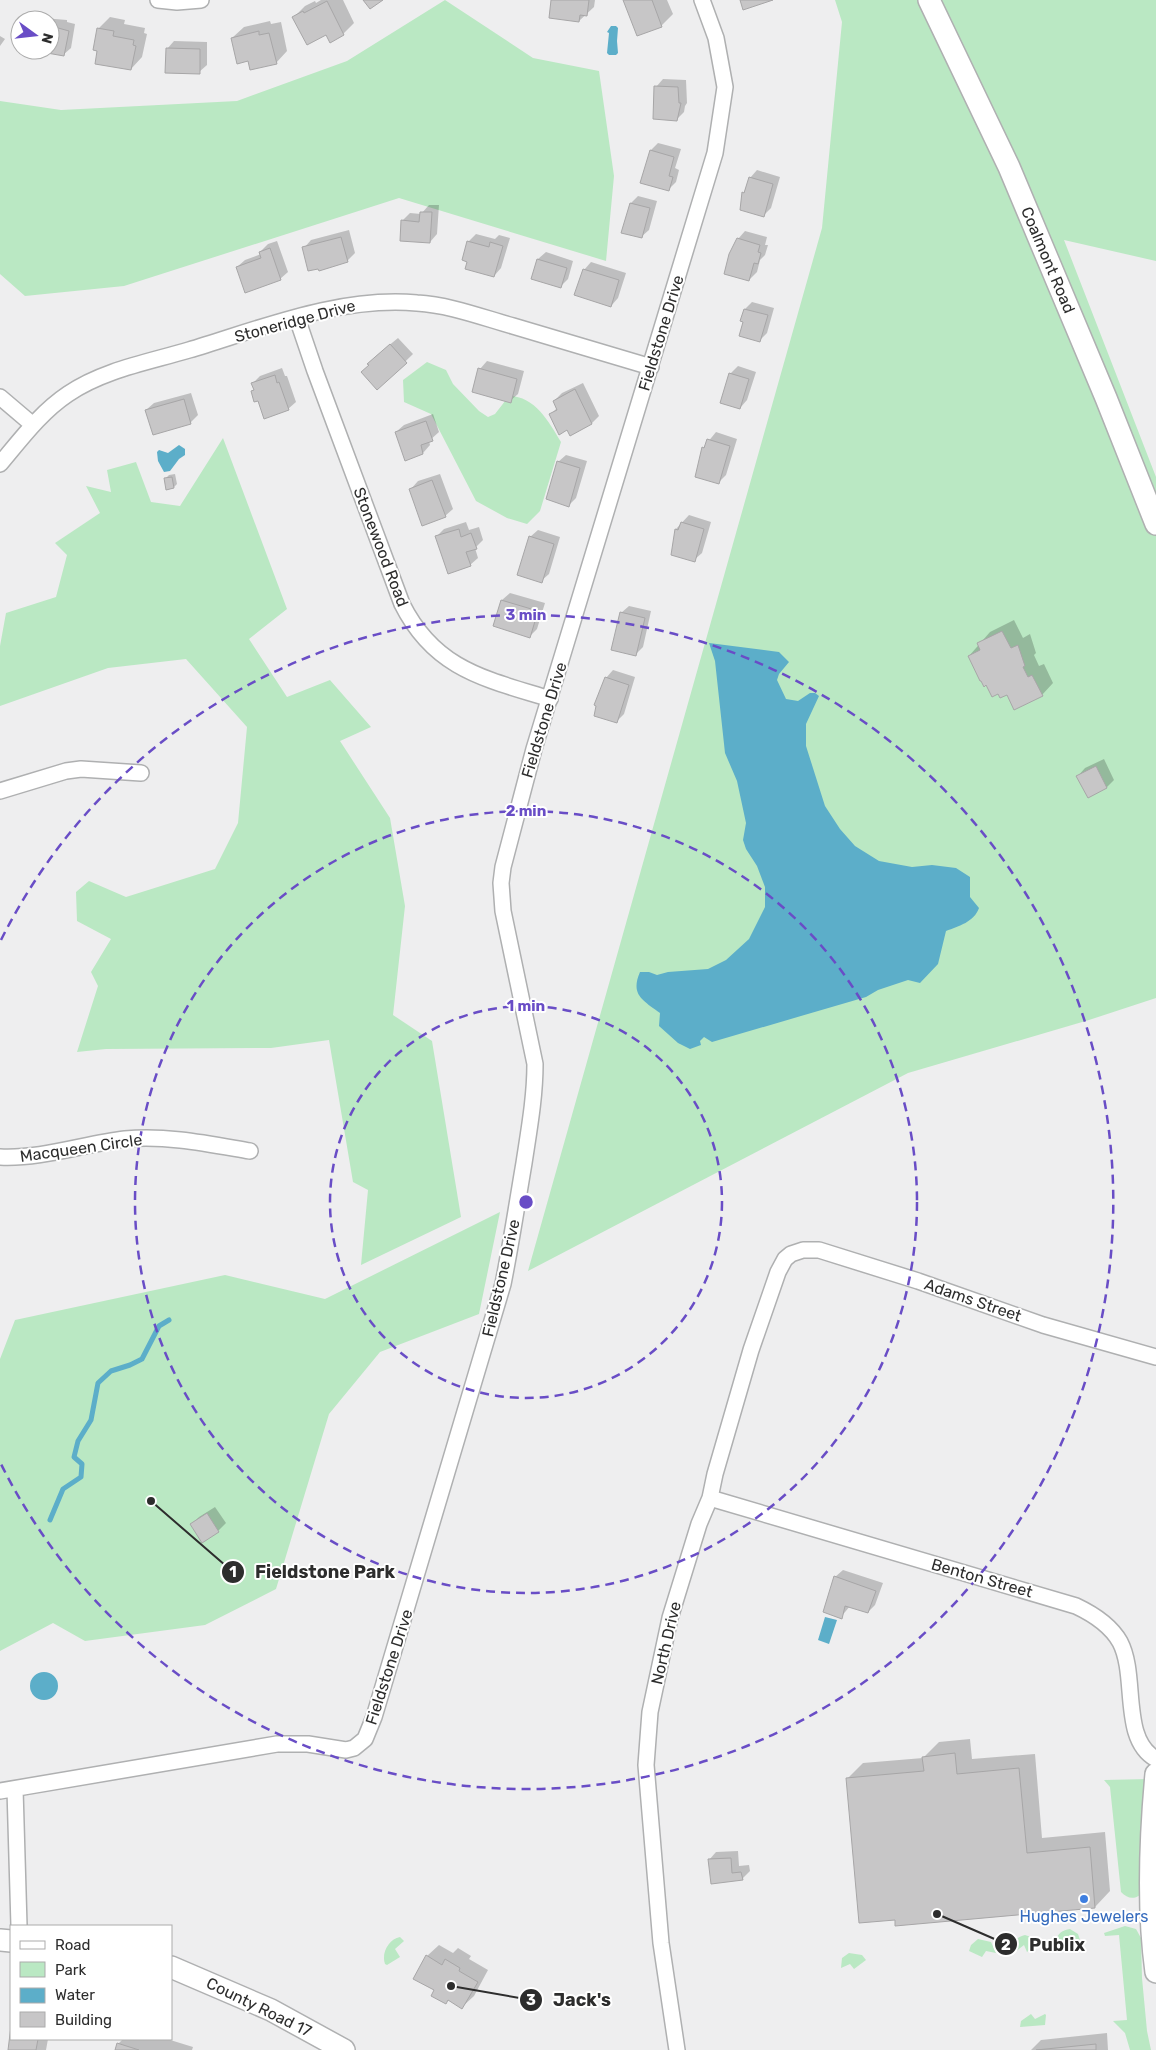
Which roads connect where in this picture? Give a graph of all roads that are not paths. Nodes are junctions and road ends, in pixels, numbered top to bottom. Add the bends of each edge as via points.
1 (158, 0) edge
2 (201, 0) edge
3 (702, 0) edge
4 (929, 0) edge
5 (297, 318) junction
6 (651, 367) junction
7 (0, 397) edge
8 (33, 425) junction
9 (0, 464) edge
10 (1156, 524) edge
11 (550, 699) junction
12 (141, 773) dead end
13 (0, 791) edge
14 (250, 1151) dead end
15 (0, 1157) edge
16 (791, 1254) joint
17 (1156, 1357) edge
18 (710, 1498) junction
19 (1156, 1759) edge
20 (1156, 1774) edge
21 (7, 1790) edge
22 (19, 1925) edge
23 (172, 1967) edge
24 (1156, 1972) edge
25 (344, 2050) edge
26 (677, 2050) edge

1 - 2 street
3 - 6 street, Fieldstone Drive via 716,38 725,87 721,121 715,153
4 - 10 street, Coalmont Road via 1008,167
5 - 6 street, Stoneridge Drive via 339,306 371,302 434,305
5 - 8 street, Stoneridge Drive via 101,377 68,393
5 - 11 street, Stonewood Road via 411,623 438,653 465,670
6 - 11 street, Fieldstone Drive
7 - 8 street
8 - 9 street, Stoneridge Drive
11 - 21 street, Fieldstone Drive via 508,843 501,882 503,911 535,1064 533,1102 514,1236 503,1284 418,1573 365,1739 359,1746 346,1750 308,1744 277,1744
12 - 13 street via 81,769
14 - 15 street, Macqueen Circle via 148,1138
16 - 17 street, Adams Street via 819,1250 1043,1325
16 - 18 street, North Drive via 778,1272 757,1332
18 - 19 street, Benton Street via 1076,1606 1092,1614 1119,1641 1129,1666 1138,1738 1142,1749
18 - 26 street, North Drive via 670,1618 646,1744 661,1944
20 - 24 street via 1151,1856
21 - 22 street, Fieldstone Drive
23 - 25 street, County Road 17 via 271,2010

